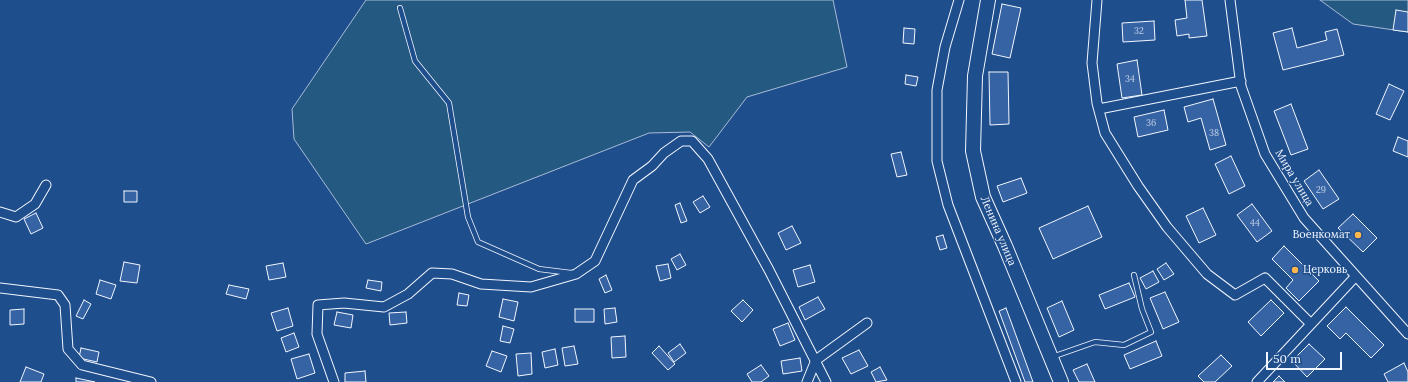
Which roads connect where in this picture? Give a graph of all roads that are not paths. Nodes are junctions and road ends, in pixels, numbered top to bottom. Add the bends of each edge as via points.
1 (959, 0) edge
2 (988, 0) edge
3 (1097, 0) edge
4 (1230, 0) edge
5 (400, 8) dead end
6 (1241, 82) junction
7 (1099, 109) junction
8 (46, 185) dead end
9 (0, 212) edge
10 (576, 274) junction
11 (1134, 275) dead end
12 (1356, 276) junction
13 (0, 288) edge
14 (867, 323) dead end
15 (1311, 324) junction
16 (1408, 334) edge
17 (1051, 357) junction
18 (816, 360) junction
19 (151, 382) edge
20 (334, 382) edge
21 (807, 382) edge
22 (826, 382) edge
23 (1016, 382) edge
24 (1061, 382) edge
25 (1257, 382) edge

1 - 23 street via 945,47 937,90 937,161 948,205
2 - 17 main road, Ленина улица via 975,76 973,151 983,197
3 - 7 street via 1092,62
4 - 6 street, Мира улица
5 - 10 lane via 415,61 449,103 468,217 478,242 540,269
6 - 7 street
6 - 12 street, Мира улица via 1265,154 1304,218
7 - 15 street via 1106,133 1138,186 1167,227 1207,274 1235,295 1265,278
8 - 9 street via 35,204 16,217
10 - 18 street via 595,261 633,180 681,141 692,141 708,159
10 - 20 street via 531,287 481,284 452,274 432,273 408,294 384,307 344,303 318,305 317,334
11 - 17 lane via 1151,332 1124,345 1095,342
12 - 15 street
12 - 16 street, Мира улица
13 - 19 street via 58,295 65,305 68,348 82,365
14 - 18 street
15 - 25 street
17 - 24 main road, Ленина улица
18 - 21 street
18 - 22 street

